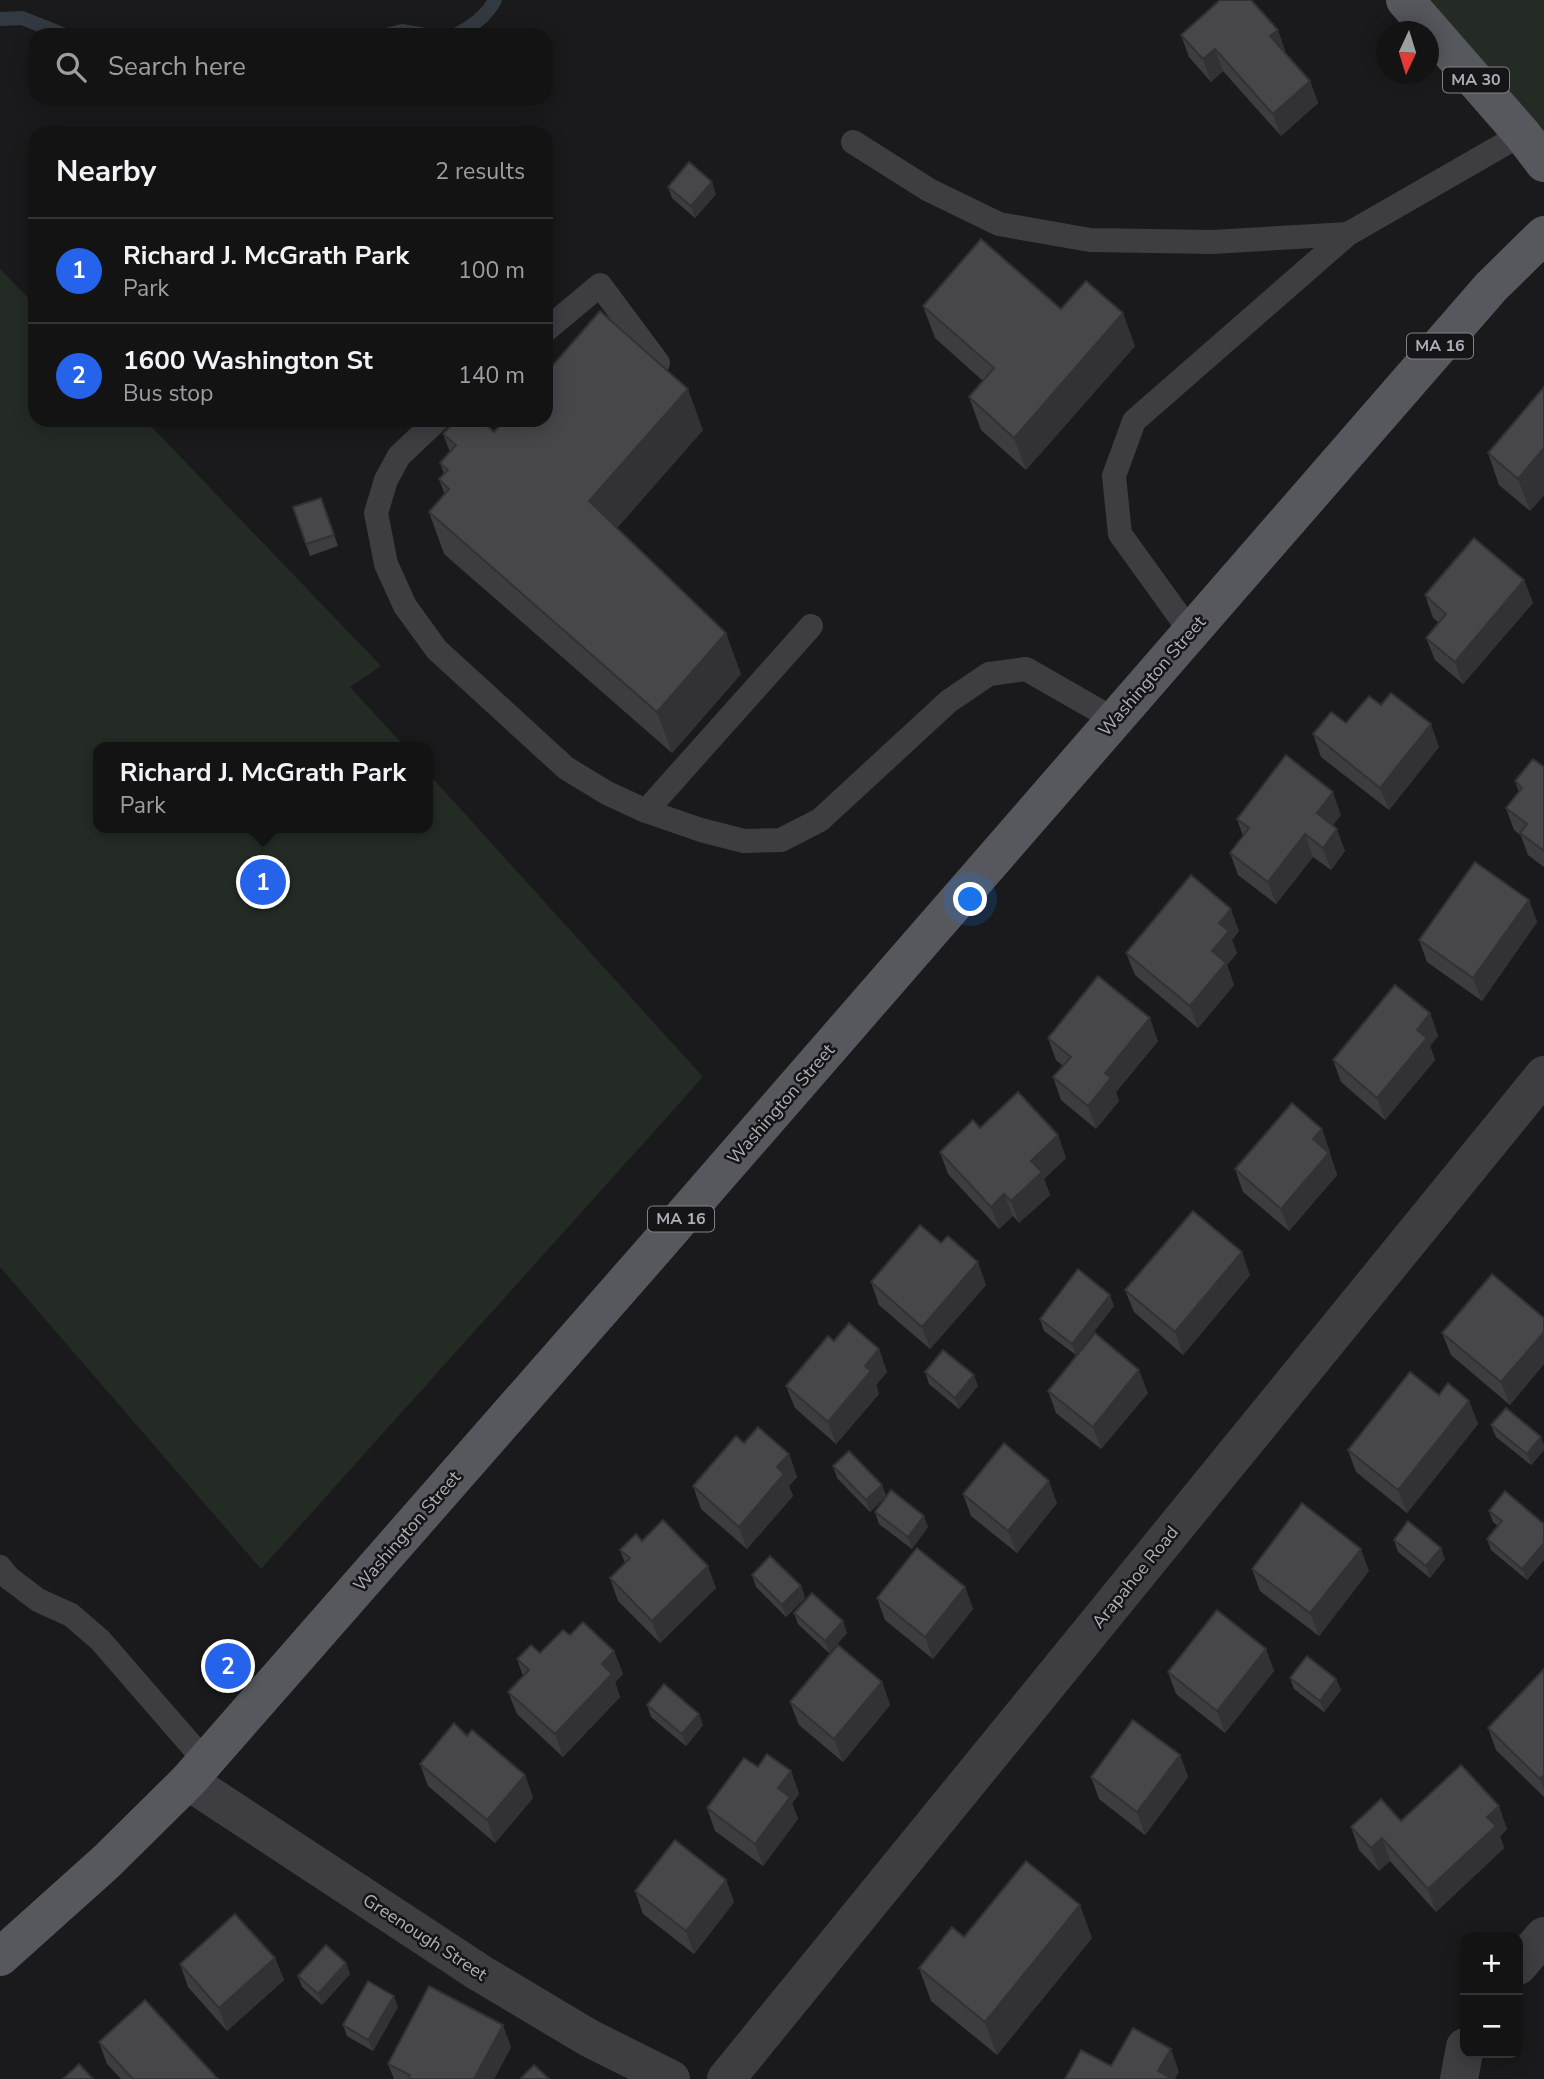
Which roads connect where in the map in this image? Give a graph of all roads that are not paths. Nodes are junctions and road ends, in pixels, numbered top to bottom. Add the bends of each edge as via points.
1 (1405, 0) edge
2 (853, 142) dead end
3 (1533, 149) edge
4 (1348, 234) junction
5 (1544, 235) edge
6 (553, 324) edge
7 (658, 363) edge
8 (430, 427) edge
9 (811, 626) dead end
10 (1190, 631) junction
11 (1115, 720) junction
12 (646, 811) junction
13 (1544, 1075) edge
14 (0, 1567) edge
15 (196, 1771) junction
16 (1544, 1936) edge
17 (0, 1957) edge
18 (1523, 1960) edge
19 (1463, 2058) edge
20 (671, 2079) edge
21 (726, 2079) edge
22 (1459, 2079) edge

1 - 3 main road, MA 30
2 - 4 lane via 929,190 999,224 1090,240 1212,242
3 - 4 lane
4 - 10 lane via 1134,421 1114,476 1119,534
5 - 10 main road, Washington Street / MA 16 via 1491,287
6 - 7 lane via 600,285
8 - 12 lane via 399,456 376,513 386,564 405,606 437,649 566,768
9 - 12 lane
10 - 11 main road, Washington Street / MA 16
11 - 12 lane via 1026,669 989,674 949,701 820,820 780,840 744,841
11 - 15 main road, Washington Street / MA 16
13 - 21 street, Arapahoe Road
14 - 15 lane via 38,1600 71,1615 100,1640
15 - 17 main road, Washington Street / MA 16
15 - 20 street, Greenough Street via 480,1973 589,2038
16 - 18 street
19 - 22 street

